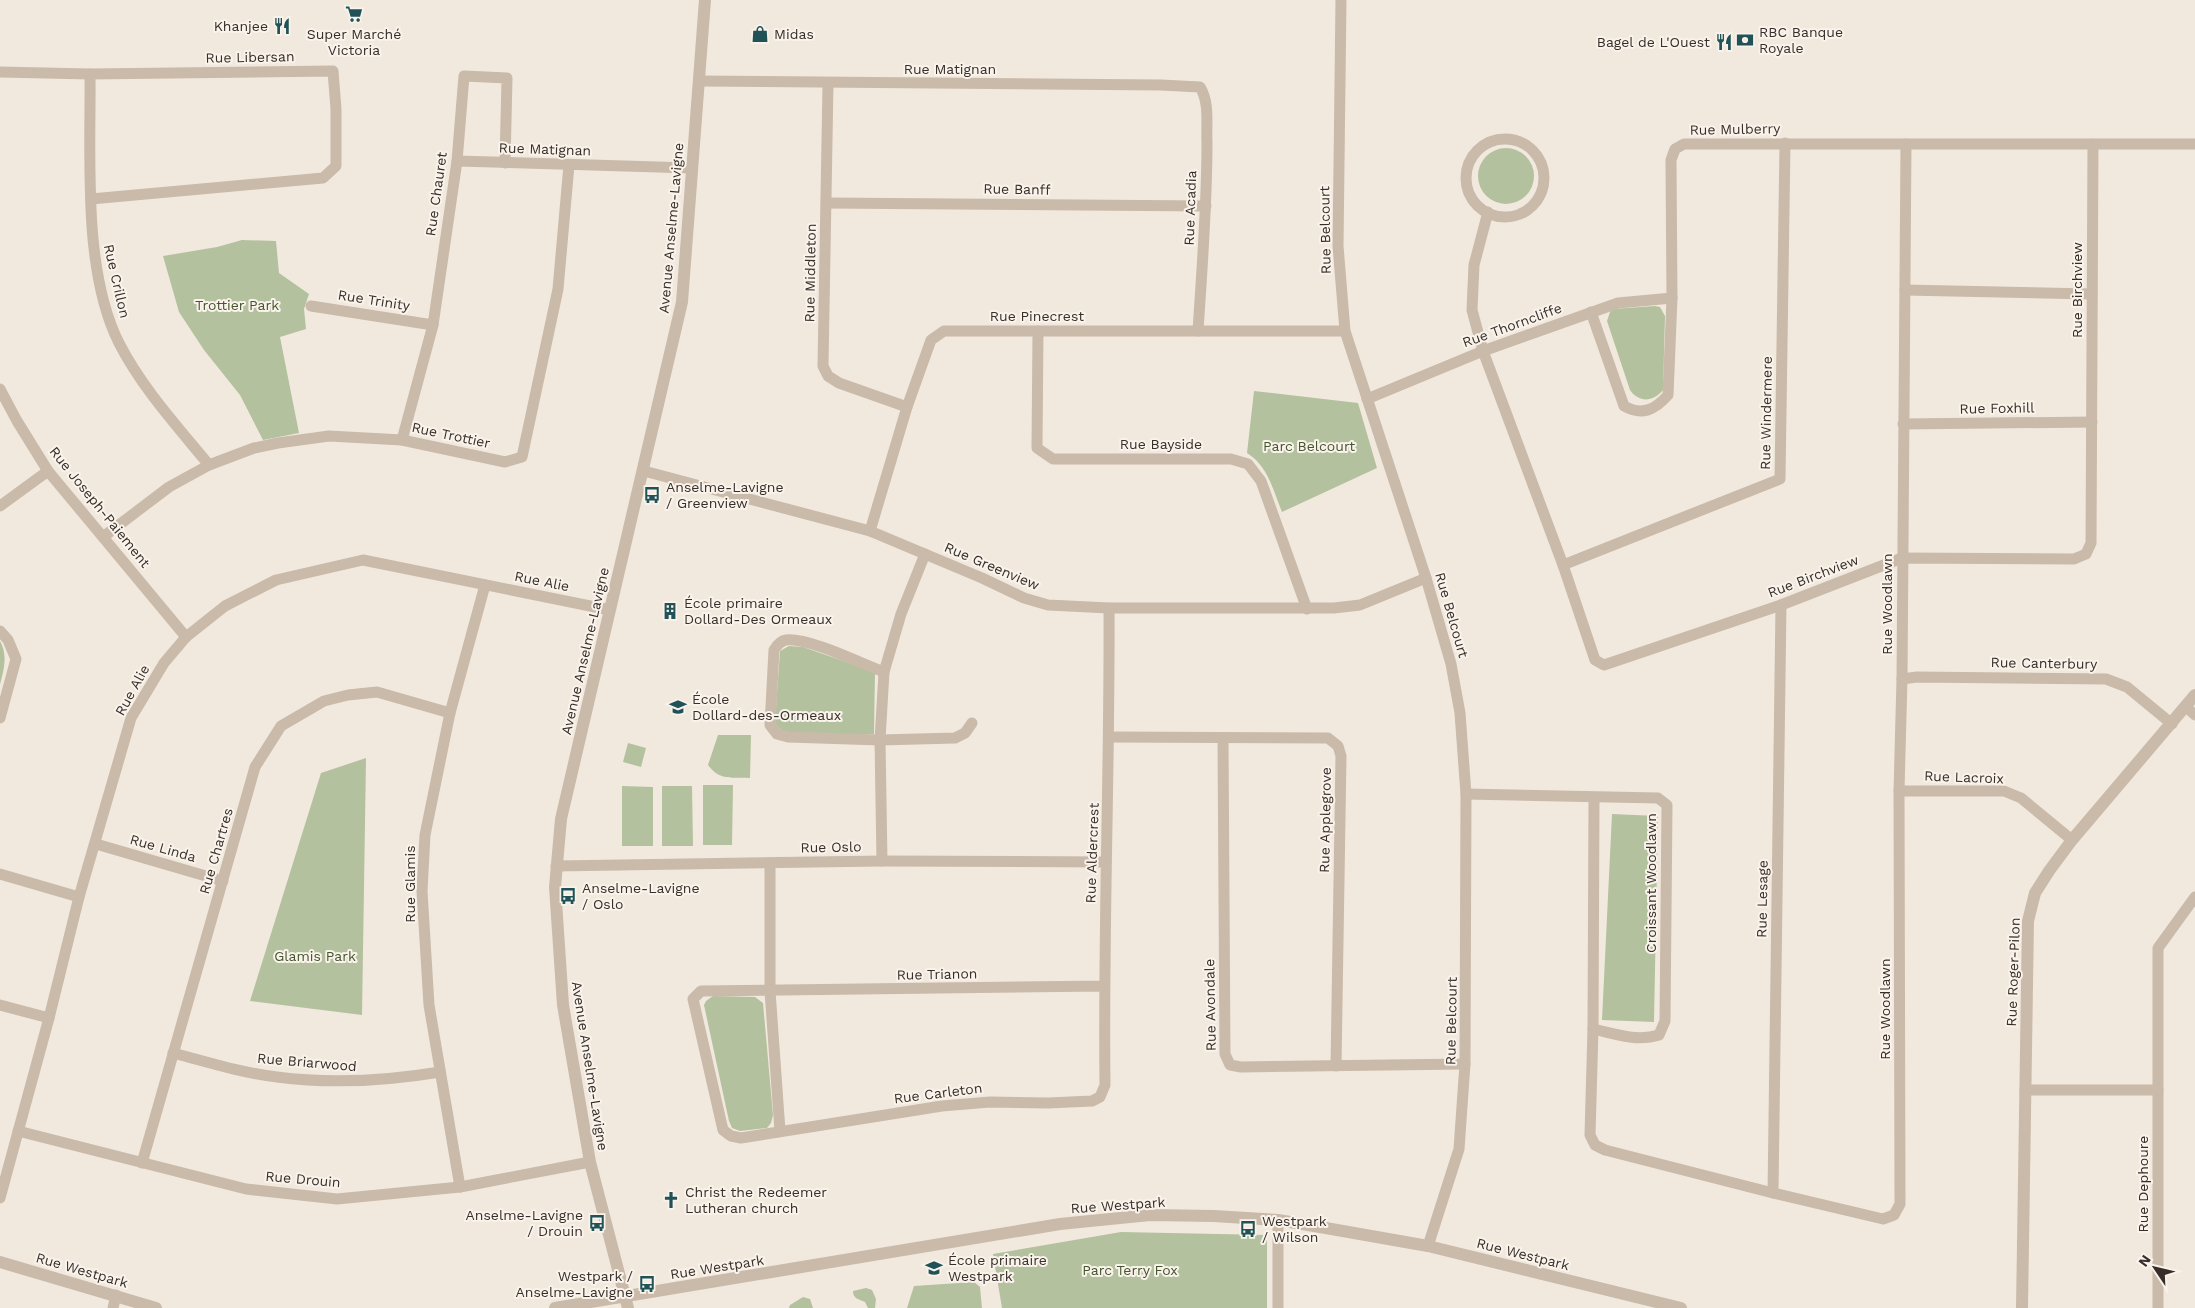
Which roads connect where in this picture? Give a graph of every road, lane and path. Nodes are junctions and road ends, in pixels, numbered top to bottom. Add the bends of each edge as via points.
1 (705, 0) edge
2 (1341, 0) edge
3 (0, 72) edge
4 (90, 74) junction
5 (699, 81) junction
6 (828, 84) junction
7 (1200, 87) joint
8 (1785, 143) junction
9 (1906, 144) junction
10 (2093, 144) junction
11 (2195, 144) edge
12 (457, 161) junction
13 (505, 163) junction
14 (569, 165) junction
15 (691, 168) junction
16 (91, 199) junction
17 (827, 203) junction
18 (1206, 206) junction
19 (1488, 212) junction
20 (1905, 290) junction
21 (2092, 294) junction
22 (1672, 298) junction
23 (311, 306) dead end
24 (1591, 312) junction
25 (432, 324) junction
26 (1038, 331) junction
27 (1198, 331) junction
28 (1345, 332) junction
29 (1483, 352) junction
30 (0, 389) edge
31 (1368, 399) junction
32 (907, 408) junction
33 (2092, 422) junction
34 (1903, 424) junction
35 (402, 440) junction
36 (209, 464) junction
37 (48, 471) junction
38 (644, 471) junction
39 (0, 506) edge
40 (870, 531) junction
41 (103, 537) junction
42 (924, 554) junction
43 (1902, 558) junction
44 (1563, 565) junction
45 (1426, 578) junction
46 (485, 585) junction
47 (1781, 605) junction
48 (1109, 608) junction
49 (1307, 609) junction
50 (610, 610) junction
51 (0, 631) edge
52 (186, 637) junction
53 (884, 672) junction
54 (1902, 679) junction
55 (2195, 695) edge
56 (2191, 711) edge
57 (450, 713) junction
58 (0, 718) edge
59 (972, 723) dead end
60 (2172, 724) junction
61 (1110, 736) junction
62 (1223, 738) junction
63 (880, 740) junction
64 (1899, 791) junction
65 (1466, 794) junction
66 (1594, 798) junction
67 (2072, 840) junction
68 (96, 844) junction
69 (882, 861) junction
70 (1106, 862) junction
71 (770, 863) junction
72 (556, 866) junction
73 (0, 874) edge
74 (223, 881) junction
75 (79, 897) junction
76 (2195, 897) edge
77 (1104, 986) junction
78 (770, 991) junction
79 (0, 1005) edge
80 (49, 1018) junction
81 (1593, 1029) junction
82 (173, 1053) junction
83 (1465, 1064) junction
84 (1336, 1066) junction
85 (440, 1072) junction
86 (2025, 1090) junction
87 (2158, 1090) junction
88 (1100, 1097) joint
89 (18, 1131) junction
90 (780, 1131) junction
91 (590, 1162) junction
92 (142, 1163) junction
93 (460, 1187) junction
94 (1773, 1193) junction
95 (0, 1198) edge
96 (1278, 1220) junction
97 (1428, 1246) junction
98 (0, 1262) edge
99 (116, 1295) junction
100 (626, 1302) edge
101 (113, 1308) edge
102 (156, 1308) edge
103 (555, 1308) edge
104 (1278, 1308) edge
105 (1681, 1308) edge
106 (2022, 1308) edge
107 (2158, 1308) edge

1 - 5 street, Avenue Anselme-Lavigne
2 - 28 street, Rue Belcourt via 1338,246
3 - 4 street, Rue Libersan
4 - 16 street, Rue Crillon
4 - 16 street, Rue Libersan via 334,71 336,109 336,166 323,178
5 - 6 street, Rue Matignan
5 - 15 street, Avenue Anselme-Lavigne
6 - 7 street, Rue Matignan
6 - 17 street, Rue Middleton
7 - 18 street, Rue Acadia via 1206,105
8 - 9 street, Rue Mulberry
8 - 22 street, Rue Mulberry via 1684,144 1675,149 1671,160
8 - 44 street, Rue Windermere via 1780,480
9 - 10 street, Rue Mulberry
9 - 20 street, Rue Woodlawn
10 - 11 street, Rue Mulberry
10 - 21 street, Rue Birchview
12 - 13 street, Rue Matignan
12 - 13 street, Rue Chauret via 464,76 507,78
12 - 25 street, Rue Chauret
13 - 14 street, Rue Matignan
14 - 15 street, Rue Matignan
14 - 35 street, Rue Trottier via 558,288 522,457 505,462
15 - 38 street, Avenue Anselme-Lavigne via 682,302
16 - 36 street, Rue Crillon via 92,244 108,316 118,342 148,391
17 - 18 street, Rue Banff
17 - 32 street, Rue Middleton via 823,366 828,376 839,383
18 - 27 street, Rue Acadia
19 - 19 street via 1478,205 1469,189 1467,171 1471,159 1478,149 1495,140 1513,139 1525,144 1542,163 1543,190 1531,206 1514,216
19 - 29 street, Rue Birchview via 1474,266 1472,310
20 - 21 street
20 - 34 street, Rue Woodlawn
21 - 33 street, Rue Birchview
22 - 24 street, Rue Thorncliffe via 1618,303
22 - 24 street, Rue Mulberry via 1668,395 1648,411 1634,412 1624,406
23 - 25 street, Rue Trinity
24 - 29 street, Rue Thorncliffe
25 - 35 street, Rue Chauret
26 - 27 street, Rue Pinecrest
26 - 32 street, Rue Pinecrest via 944,330 931,340
26 - 49 street, Rue Bayside via 1036,448 1053,459 1231,459 1248,464 1261,481
27 - 28 street, Rue Pinecrest
28 - 31 street, Rue Belcourt
29 - 31 street, Rue Thorncliffe
29 - 44 street, Rue Birchview
30 - 37 street, Rue Joseph-Paiement
31 - 45 street, Rue Belcourt
32 - 40 street, Rue Pinecrest
33 - 34 street, Rue Foxhill
33 - 43 street, Rue Birchview via 2091,543 2086,554 2074,559
34 - 43 street, Rue Woodlawn
35 - 36 street, Rue Trottier via 329,436 254,448
36 - 41 street, Rue Trottier via 169,487
37 - 39 street
37 - 41 street, Rue Joseph-Paiement
38 - 40 street, Rue Greenview
38 - 50 street, Avenue Anselme-Lavigne
40 - 42 street, Rue Greenview
41 - 52 street, Rue Joseph-Paiement
42 - 48 street, Rue Greenview via 1024,598 1048,605
42 - 53 street via 901,614
43 - 47 street, Rue Birchview
43 - 54 street, Rue Woodlawn
44 - 47 street, Rue Birchview via 1595,660 1604,666
45 - 49 street, Rue Greenview via 1360,605
45 - 65 street, Rue Belcourt via 1451,664 1460,713
46 - 50 street, Rue Alie
46 - 52 street, Rue Alie via 363,560 276,580 225,606
46 - 57 street, Rue Glamis
47 - 94 street, Rue Lesage
48 - 49 street, Rue Greenview
48 - 61 street, Rue Aldercrest
50 - 72 street, Avenue Anselme-Lavigne via 561,819
51 - 58 street via 16,659
52 - 68 street, Rue Alie via 164,663 131,718
53 - 63 street
53 - 63 street via 803,641 786,640 774,650 770,725 777,734
54 - 60 street, Rue Canterbury via 2106,679 2126,687
54 - 64 street, Rue Woodlawn
55 - 56 street, Rue Roger-Pilon
56 - 60 street, Rue Roger-Pilon
57 - 74 street, Rue Chartres via 377,692 324,701 281,726 255,767
57 - 85 street, Rue Glamis via 425,835 422,891 429,1005
59 - 63 street via 965,734 956,738
60 - 67 street, Rue Roger-Pilon
61 - 62 street, Rue Applegrove
61 - 70 street, Rue Aldercrest
62 - 84 street, Rue Avondale via 1224,1054 1230,1065 1240,1067
62 - 84 street, Rue Applegrove via 1328,738 1338,746 1341,756
63 - 69 street
64 - 67 street, Rue Lacroix via 2004,791 2021,798
64 - 94 street, Rue Woodlawn via 1900,1204 1894,1215 1883,1219
65 - 66 street, Croissant Woodlawn
65 - 83 street, Rue Belcourt
66 - 81 street, Rue Woodlawn
66 - 81 street, Croissant Woodlawn via 1658,798 1666,805 1665,1021 1659,1035 1648,1038 1626,1037
67 - 86 street, Rue Roger-Pilon via 2036,893 2028,921
68 - 74 street, Rue Linda
68 - 75 street, Rue Alie
69 - 70 street, Rue Oslo
69 - 71 street, Rue Oslo
70 - 77 street, Rue Aldercrest
71 - 72 street, Rue Oslo
71 - 78 street
72 - 91 street, Avenue Anselme-Lavigne via 563,1005
73 - 75 street
74 - 82 street, Rue Chartres
75 - 80 street, Rue Alie
76 - 87 street, Rue Dephoure via 2158,948
77 - 78 street, Rue Trianon
77 - 88 street, Rue Aldercrest via 1105,1085
78 - 90 street
78 - 90 street, Rue Carleton via 701,991 693,999 723,1130 741,1138
79 - 80 street
80 - 89 street, Rue Alie
81 - 94 street, Rue Woodlawn via 1590,1135 1595,1145
82 - 85 street, Rue Briarwood via 276,1077 311,1080 367,1082
82 - 92 street, Rue Chartres
83 - 84 street, Rue Avondale
83 - 97 street, Rue Belcourt via 1459,1149
85 - 93 street, Rue Glamis
86 - 87 street
86 - 106 street, Rue Roger-Pilon
87 - 107 street, Rue Dephoure
88 - 90 street, Rue Carleton via 1092,1101 942,1106
89 - 92 street, Rue Drouin
89 - 95 street, Rue Alie
91 - 93 street, Rue Drouin
91 - 100 street, Avenue Anselme-Lavigne
92 - 93 street, Rue Drouin via 246,1189 337,1199
96 - 97 street, Rue Westpark
96 - 100 street, Rue Westpark via 1150,1215 1060,1224
96 - 104 street
97 - 105 street, Rue Westpark
98 - 99 street, Rue Westpark
99 - 101 street
99 - 102 street, Rue Westpark
100 - 103 street, Rue Westpark

